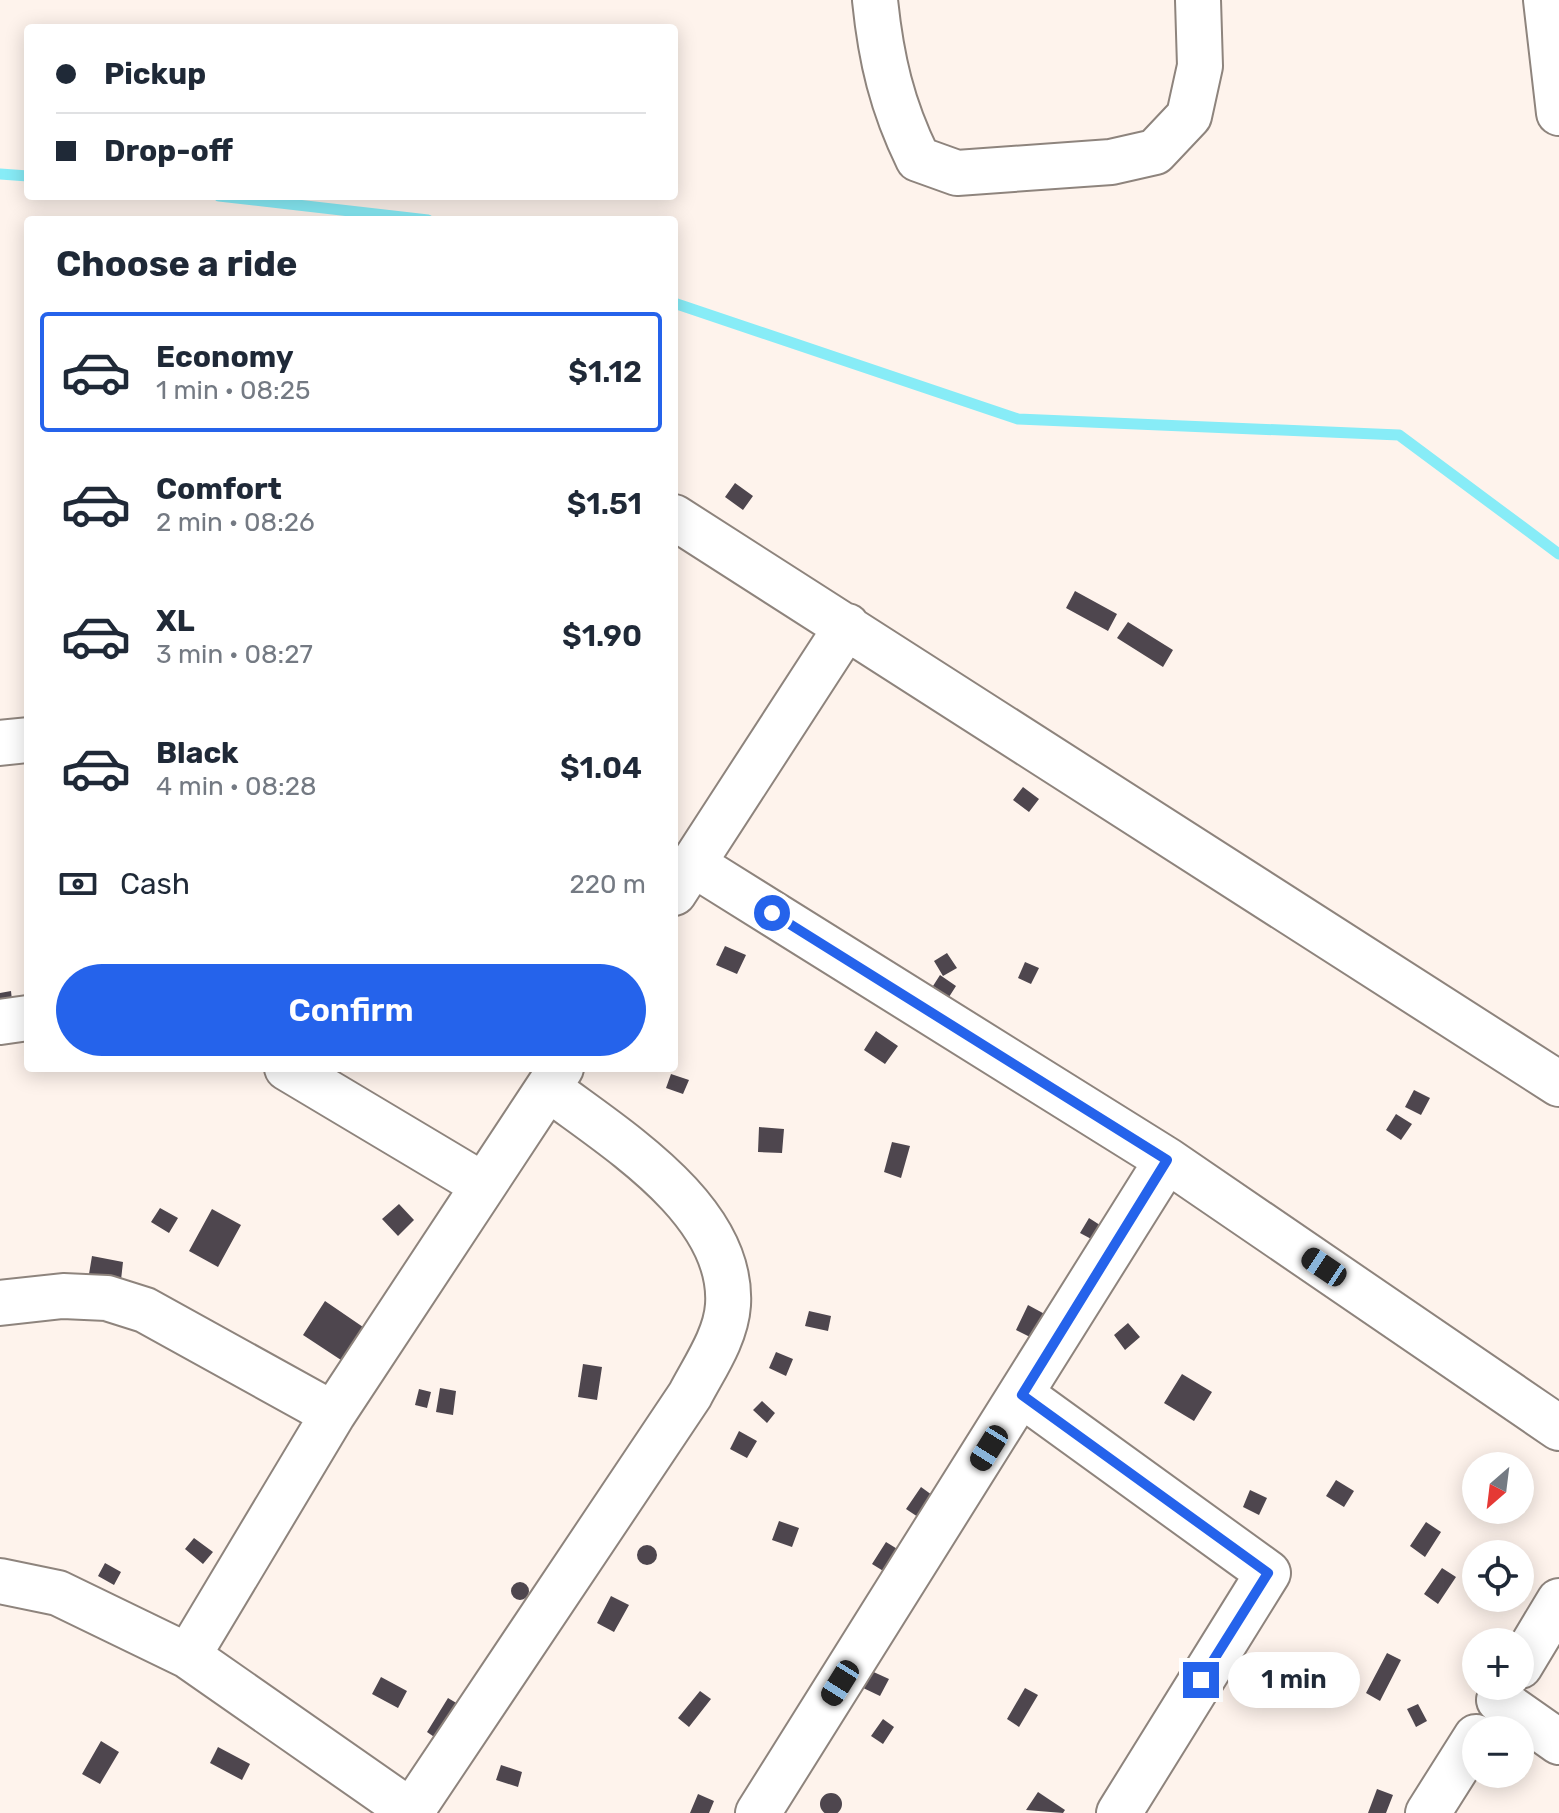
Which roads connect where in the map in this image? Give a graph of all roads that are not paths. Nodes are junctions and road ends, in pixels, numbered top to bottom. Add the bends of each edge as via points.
1 (875, 0) edge
2 (1198, 0) edge
3 (1546, 0) edge
4 (1559, 113) edge
5 (678, 520) edge
6 (847, 626) junction
7 (24, 740) edge
8 (0, 743) edge
9 (684, 878) edge
10 (24, 1019) edge
11 (0, 1022) edge
12 (294, 1072) edge
13 (554, 1078) edge
14 (1559, 1084) edge
15 (1167, 1160) junction
16 (483, 1185) junction
17 (0, 1303) edge
18 (1022, 1395) junction
19 (333, 1414) junction
20 (1559, 1428) edge
21 (0, 1581) edge
22 (1559, 1601) edge
23 (1534, 1643) edge
24 (188, 1656) junction
25 (1507, 1700) edge
26 (1559, 1742) edge
27 (1462, 1759) edge
28 (412, 1812) edge
29 (758, 1813) edge
30 (1119, 1813) edge
31 (1428, 1813) edge

1 - 2 street via 896,112 918,159 957,173 1111,162 1155,152 1189,116 1200,66
3 - 4 street
5 - 6 street
6 - 9 street
6 - 14 street
7 - 8 street
9 - 15 street
10 - 11 street
12 - 16 street
13 - 16 street
13 - 28 street via 681,1196 708,1230 724,1271 728,1306 718,1340 690,1395
15 - 18 street
15 - 20 street
16 - 19 street
17 - 19 street via 63,1296 107,1298 145,1310
18 - 29 street
18 - 30 street via 1268,1573
19 - 24 street
21 - 24 street via 58,1593
22 - 23 street
24 - 28 street
25 - 26 street
27 - 31 street

